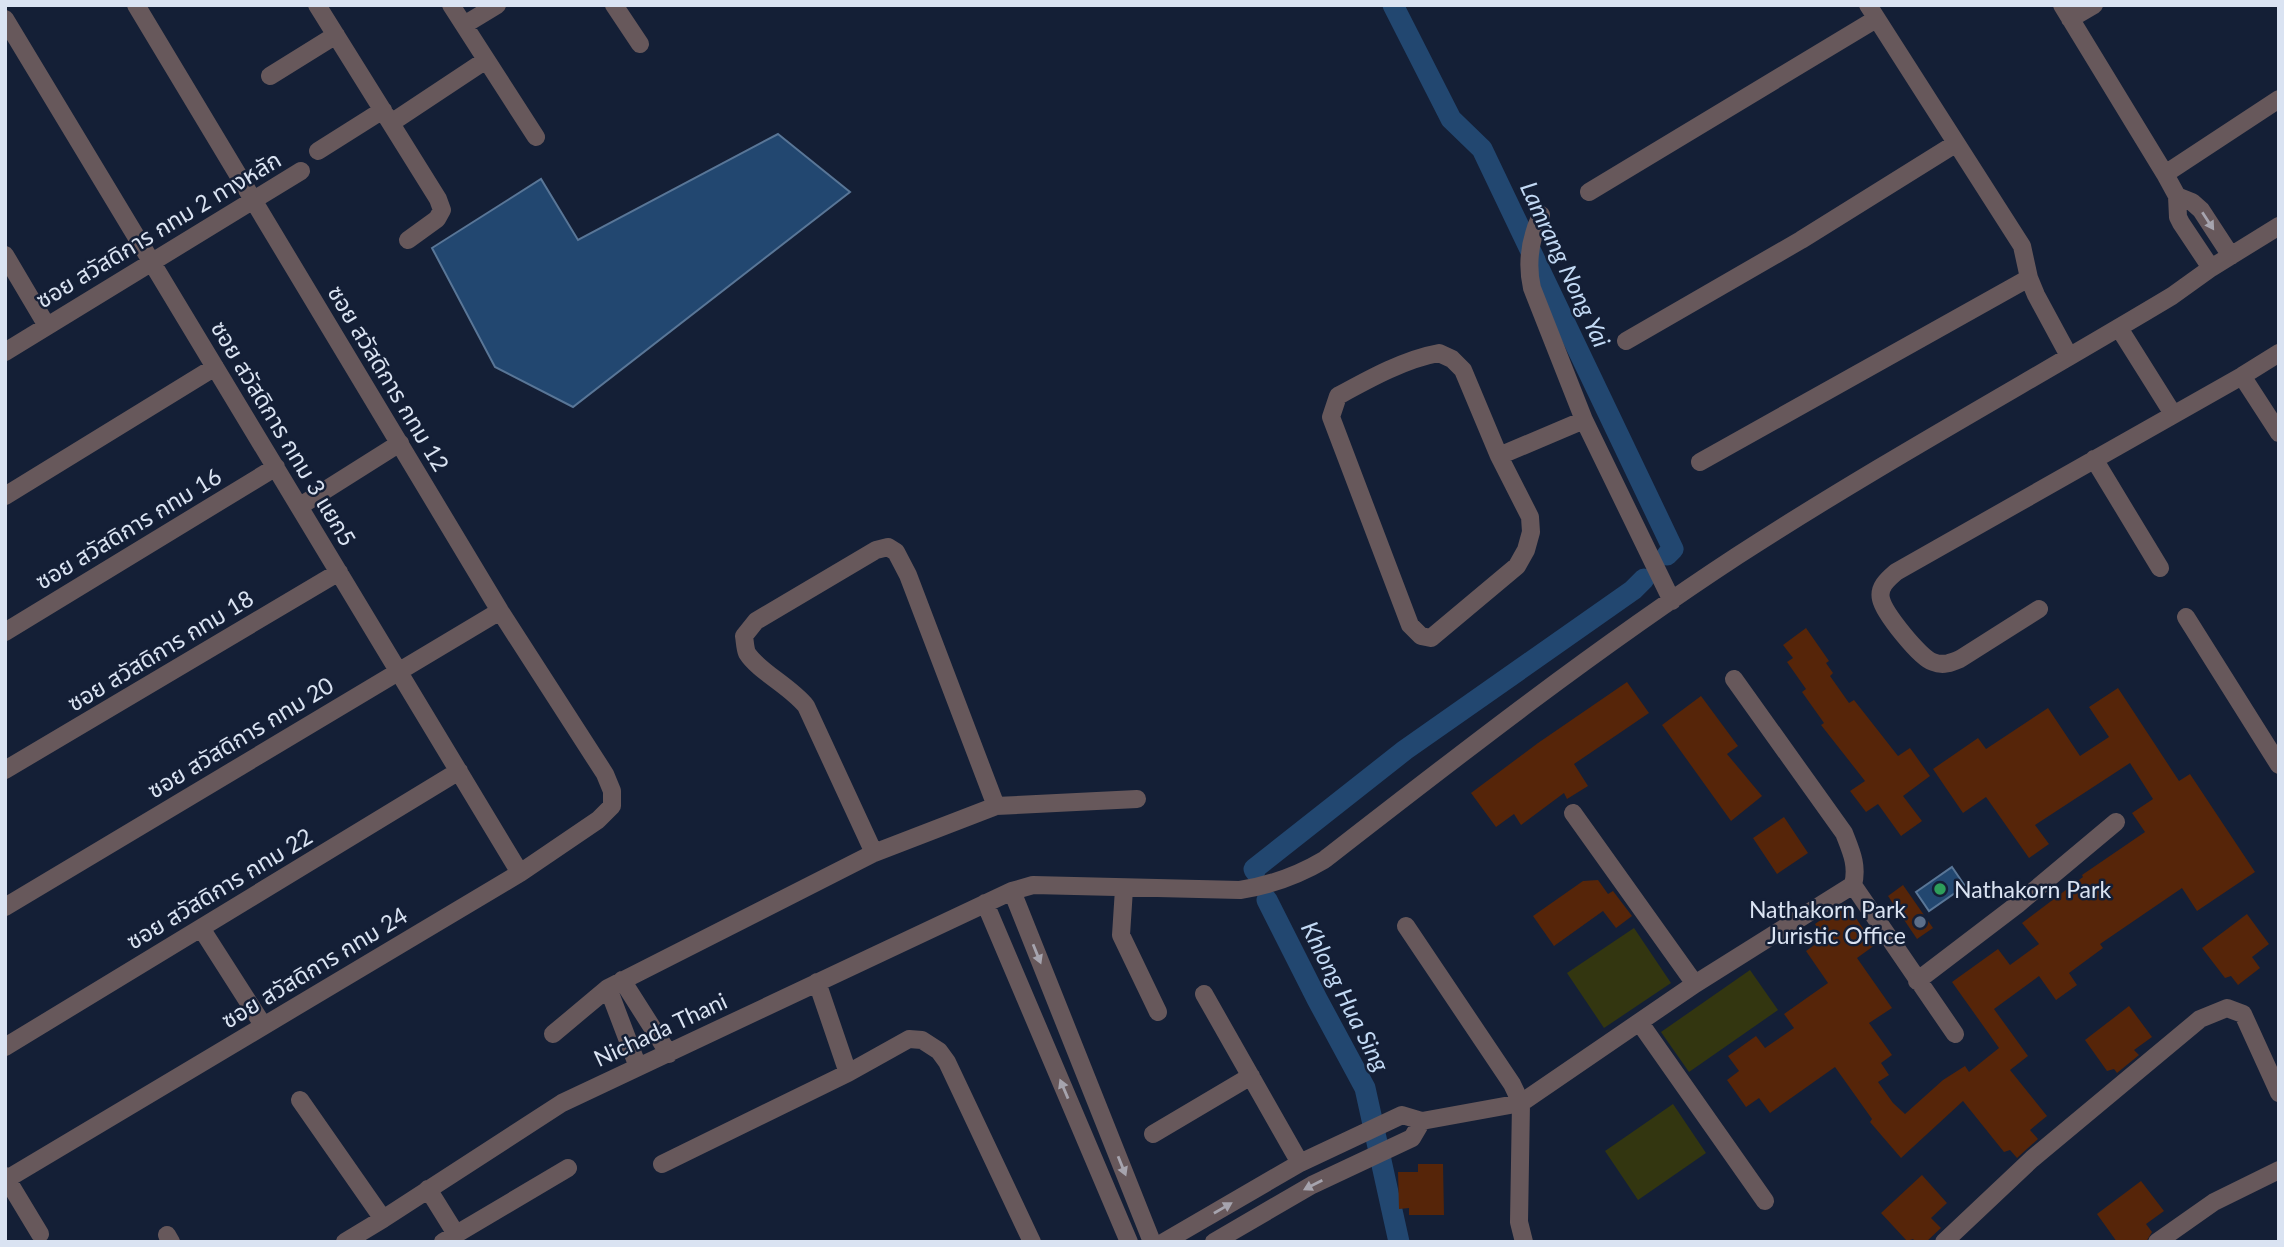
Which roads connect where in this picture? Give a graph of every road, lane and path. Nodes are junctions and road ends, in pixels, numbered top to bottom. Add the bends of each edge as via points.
1 (136, 5) edge
2 (317, 5) edge
3 (451, 5) edge
4 (497, 5) edge
5 (614, 5) edge
6 (2094, 5) edge
7 (1872, 12) edge
8 (2066, 12) edge
9 (5, 19) edge
10 (464, 25) junction
11 (336, 36) junction
12 (640, 44) dead end
13 (486, 61) junction
14 (270, 76) dead end
15 (2279, 99) edge
16 (387, 117) junction
17 (536, 137) dead end
18 (1955, 144) junction
19 (318, 151) dead end
20 (301, 171) dead end
21 (2165, 174) junction
22 (1589, 192) dead end
23 (2177, 196) junction
24 (253, 200) junction
25 (1537, 222) dead end
26 (2279, 226) edge
27 (408, 240) dead end
28 (5, 255) edge
29 (2231, 256) junction
30 (152, 262) junction
31 (2211, 268) junction
32 (2029, 278) junction
33 (47, 326) junction
34 (2119, 328) junction
35 (1626, 341) dead end
36 (5, 352) edge
37 (2279, 352) edge
38 (2069, 356) junction
39 (215, 367) junction
40 (2242, 376) junction
41 (2173, 414) junction
42 (1584, 420) junction
43 (2279, 433) edge
44 (400, 443) junction
45 (1499, 456) junction
46 (2094, 459) junction
47 (1700, 462) dead end
48 (276, 467) junction
49 (5, 496) edge
50 (300, 506) junction
51 (2160, 568) dead end
52 (339, 572) junction
53 (1672, 601) junction
54 (2039, 609) dead end
55 (500, 611) junction
56 (2186, 617) dead end
57 (5, 632) edge
58 (399, 671) junction
59 (1734, 679) dead end
60 (2279, 765) edge
61 (5, 770) edge
62 (459, 771) junction
63 (605, 774) joint
64 (1137, 799) dead end
65 (996, 806) junction
66 (1573, 813) dead end
67 (2116, 822) dead end
68 (874, 853) junction
69 (520, 873) junction
70 (1853, 885) junction
71 (1124, 889) junction
72 (1012, 891) junction
73 (985, 903) junction
74 (5, 907) edge
75 (1406, 926) dead end
76 (201, 928) junction
77 (1917, 981) junction
78 (817, 982) junction
79 (615, 984) junction
80 (1695, 985) junction
81 (1204, 994) dead end
82 (1158, 1012) dead end
83 (1640, 1023) junction
84 (263, 1025) junction
85 (553, 1034) dead end
86 (1955, 1034) dead end
87 (5, 1047) edge
88 (669, 1054) junction
89 (638, 1067) junction
90 (848, 1073) junction
91 (1251, 1076) junction
92 (2279, 1093) edge
93 (300, 1100) dead end
94 (1521, 1102) junction
95 (1422, 1121) junction
96 (1153, 1134) dead end
97 (1300, 1163) junction
98 (662, 1164) dead end
99 (568, 1168) dead end
100 (2279, 1170) edge
101 (6, 1178) edge
102 (428, 1189) junction
103 (1765, 1201) dead end
104 (383, 1219) junction
105 (40, 1234) dead end
106 (449, 1238) edge
107 (345, 1242) edge
108 (1032, 1242) edge
109 (1129, 1242) edge
110 (1152, 1242) edge
111 (1164, 1242) edge
112 (1214, 1242) edge
113 (1524, 1242) edge
114 (1944, 1242) edge
115 (2157, 1242) edge

1 - 24 street, ซอย สวัสดิการ กทม 12
2 - 11 street
3 - 10 street
4 - 10 street
5 - 12 street
6 - 8 street
7 - 18 street
7 - 22 street
8 - 21 street
9 - 30 street, ซอย สวัสดิการ กทม 3 แยก5
10 - 13 street
11 - 14 street
11 - 16 street
13 - 16 street
13 - 17 street
15 - 21 street
16 - 19 street
16 - 27 street via 442,210
18 - 32 street via 2022,246
18 - 35 street
20 - 24 street, ซอย สวัสดิการ กทม 2 ทางหลัก
21 - 23 street
23 -> 29 street via 2201,210
23 - 31 street via 2178,217
24 - 30 street, ซอย สวัสดิการ กทม 2 ทางหลัก
24 - 44 street, ซอย สวัสดิการ กทม 12
25 - 42 street via 1527,268
26 - 29 street, Nichada Thani
28 - 33 street
29 - 31 street, Nichada Thani
30 - 33 street, ซอย สวัสดิการ กทม 2 ทางหลัก
30 - 39 street, ซอย สวัสดิการ กทม 3 แยก5
31 - 34 street, Nichada Thani
32 - 38 street
32 - 47 street
33 - 36 street, ซอย สวัสดิการ กทม 2 ทางหลัก
34 - 38 street, Nichada Thani
34 - 41 street
37 - 40 street
38 - 53 street, Nichada Thani via 1846,488
39 - 48 street, ซอย สวัสดิการ กทม 3 แยก5
39 - 49 street
40 - 41 street
40 - 43 street
41 - 46 street
42 - 45 street
42 - 53 street
44 - 50 street
44 - 55 street, ซอย สวัสดิการ กทม 12
45 - 45 street via 1463,370 1440,354 1423,356 1338,396 1331,417 1410,625 1421,636 1431,638 1444,628 1517,566 1526,550 1530,517
46 - 51 street
46 - 54 street via 1896,572 1883,583 1880,597 1925,659 1937,664 1960,659
48 - 50 street, ซอย สวัสดิการ กทม 3 แยก5
48 - 57 street, ซอย สวัสดิการ กทม 16
50 - 52 street, ซอย สวัสดิการ กทม 3 แยก5
52 - 58 street, ซอย สวัสดิการ กทม 3 แยก5
52 - 61 street, ซอย สวัสดิการ กทม 18
53 - 71 street, Nichada Thani via 1298,876 1240,890
55 - 58 street, ซอย สวัสดิการ กทม 20
55 - 63 street, ซอย สวัสดิการ กทม 12
56 - 60 street
58 - 62 street, ซอย สวัสดิการ กทม 3 แยก5
58 - 74 street, ซอย สวัสดิการ กทม 20
59 - 70 street via 1844,833 1857,872
62 - 69 street, ซอย สวัสดิการ กทม 3 แยก5
62 - 76 street, ซอย สวัสดิการ กทม 22
63 - 69 street, ซอย สวัสดิการ กทม 24 via 612,806
64 - 65 street
65 - 68 street
65 - 68 street via 908,575 896,552 888,547 876,550 756,621 744,636 746,651 755,662 806,706
66 - 80 street
67 - 77 street
68 - 79 street
69 - 84 street, ซอย สวัสดิการ กทม 24
70 - 77 street
70 - 80 street
71 - 72 street, Nichada Thani via 1033,885
71 - 82 street via 1121,935
72 - 73 street, Nichada Thani
72 -> 110 street
73 - 78 street, Nichada Thani
109 -> 73 street
75 - 94 street
76 - 84 street
76 - 87 street, ซอย สวัสดิการ กทม 22
77 - 86 street
78 - 88 street, Nichada Thani
78 - 90 street
79 - 85 street
79 - 88 street
79 - 89 street
80 - 83 street
81 - 91 street
83 - 94 street
83 - 103 street
84 - 101 street, ซอย สวัสดิการ กทม 24
88 - 89 street, Nichada Thani
89 - 102 street, Nichada Thani via 562,1103
90 - 98 street
90 - 108 street via 909,1040 922,1040 939,1051
91 - 96 street
91 - 97 street
92 - 114 street via 2243,1014 2227,1008 2200,1019 2032,1160
93 - 104 street
94 - 95 street
94 - 113 street via 1519,1222
95 - 97 street via 1402,1115
95 -> 112 street via 1412,1138 1312,1185
111 -> 97 street
99 - 106 street
100 - 115 street via 2214,1202
101 - 105 street
102 - 104 street, Nichada Thani
102 - 106 street
104 - 107 street, Nichada Thani

